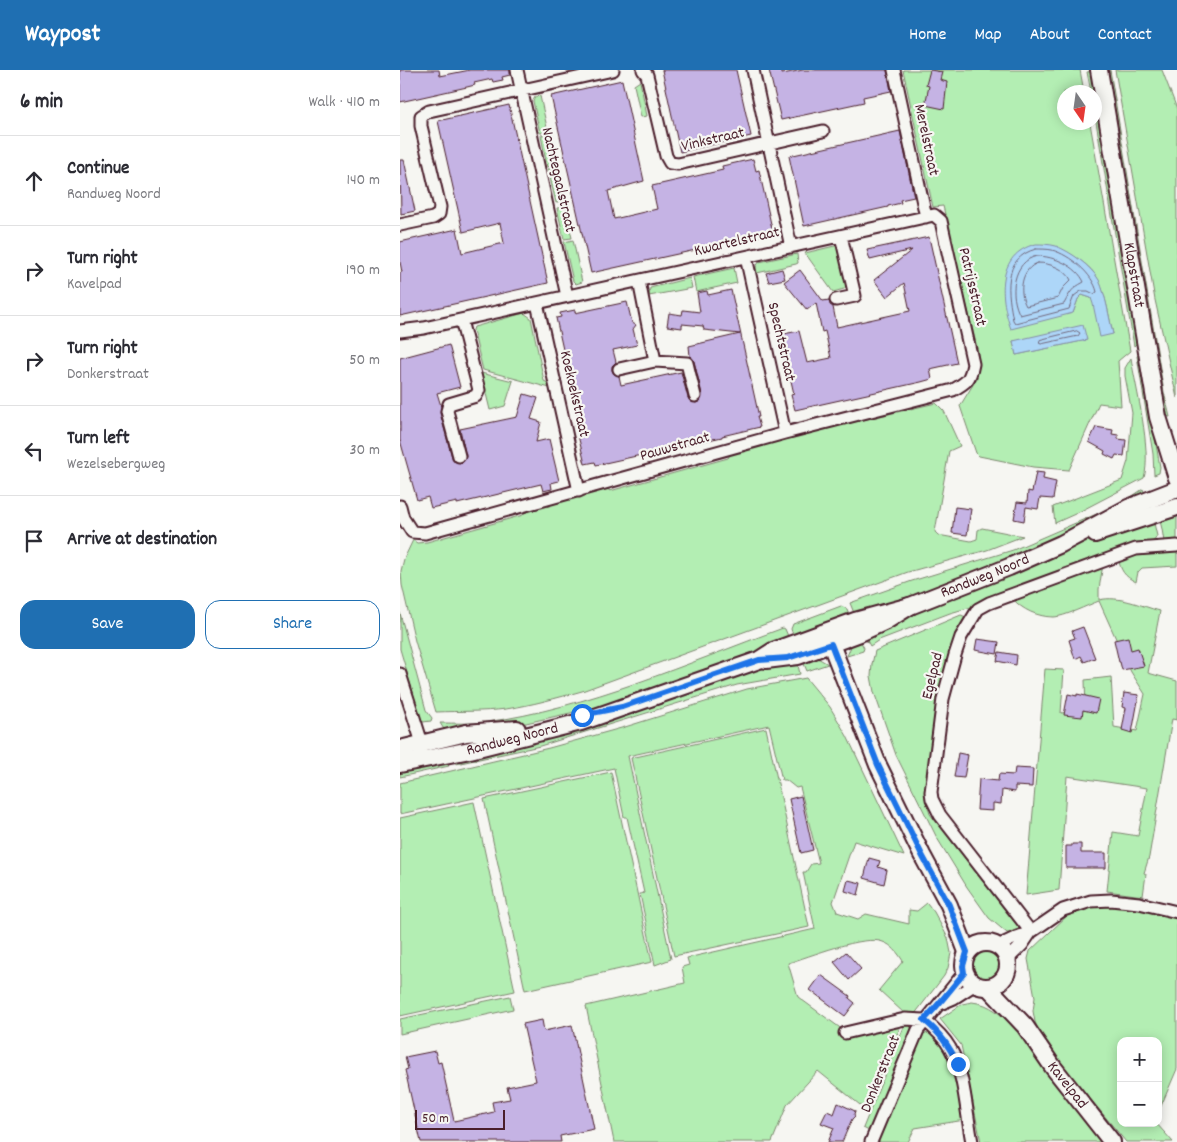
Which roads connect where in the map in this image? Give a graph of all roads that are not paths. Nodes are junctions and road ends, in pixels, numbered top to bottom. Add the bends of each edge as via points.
1 (517, 70) edge
2 (613, 70) edge
3 (644, 70) edge
4 (753, 70) edge
5 (894, 70) edge
6 (1098, 70) edge
7 (522, 91) junction
8 (823, 131) dead end
9 (770, 144) junction
10 (926, 217) junction
11 (400, 225) edge
12 (841, 236) junction
13 (791, 247) junction
14 (746, 257) junction
15 (639, 281) junction
16 (567, 296) junction
17 (836, 300) dead end
18 (537, 303) junction
19 (461, 320) junction
20 (400, 331) edge
21 (655, 361) junction
22 (619, 369) dead end
23 (971, 376) joint
24 (695, 396) dead end
25 (786, 433) junction
26 (459, 456) dead end
27 (1177, 478) edge
28 (1177, 489) edge
29 (579, 491) junction
30 (400, 506) edge
31 (1177, 507) edge
32 (1061, 544) junction
33 (1177, 546) edge
34 (829, 638) junction
35 (400, 674) edge
36 (622, 707) junction
37 (422, 743) junction
38 (400, 749) edge
39 (416, 761) junction
40 (949, 905) junction
41 (1177, 912) edge
42 (1031, 932) junction
43 (982, 943) junction
44 (967, 952) junction
45 (1003, 953) junction
46 (983, 981) junction
47 (924, 1020) junction
48 (845, 1033) dead end
49 (871, 1142) edge
50 (972, 1142) edge
51 (1112, 1142) edge

1 - 7 street, Nachtegaalstraat
2 - 7 street
3 - 9 street, Vinkstraat via 670,163
4 - 9 street
5 - 10 street, Merelstraat
6 - 27 main road, Klapstraat via 1158,417
7 - 11 street via 429,111 421,116 439,214
7 - 16 street, Nachtegaalstraat
8 - 9 street
9 - 13 street
10 - 12 street, Kwartelstraat
10 - 23 street, Patrijsstraat via 934,215 941,221 973,364
12 - 13 street, Kwartelstraat
12 - 17 street via 855,296
13 - 14 street, Kwartelstraat
14 - 15 street, Kwartelstraat
14 - 25 street, Spechtstraat
15 - 16 street, Kwartelstraat
15 - 21 street
16 - 18 street, Kwartelstraat
18 - 19 street, Kwartelstraat
18 - 29 street, Koekoekstraat
19 - 20 street, Kwartelstraat
19 - 26 street via 479,390 476,396 449,404
21 - 22 street
21 - 24 street via 687,363
23 - 25 street, Pauwstraat via 953,390
25 - 29 street, Pauwstraat
28 - 32 main road, Randweg Noord via 1128,508
29 - 30 street, Pauwstraat via 425,533 412,532
31 - 32 main road, Randweg Noord
32 - 34 main road, Randweg Noord via 910,606 881,612
33 - 42 street, Egelpad via 1136,549 988,603 978,609 961,637 943,699 931,784 932,799 940,815
34 - 36 main road, Randweg Noord via 773,651 759,660
34 - 40 main road via 878,765
35 - 37 street
36 - 37 main road, Randweg Noord via 514,730 466,733
36 - 39 main road, Randweg Noord via 582,722
37 - 38 main road, Randweg Noord
37 - 39 street
38 - 39 main road, Randweg Noord
40 - 43 main road
40 - 44 main road
41 - 42 street via 1130,902 1091,901 1063,910
42 - 45 street via 1017,937
42 - 45 street via 1022,945
43 - 44 main road
43 - 45 main road via 993,944
44 - 46 main road via 963,966
45 - 46 main road via 1008,970
46 - 47 street, Donkerstraat via 948,991
46 - 51 main road, Kavelpad via 1024,1026
47 - 48 street, Donkerstraat via 905,1019
47 - 49 street, Donkerstraat
47 - 50 street via 950,1046 958,1064

